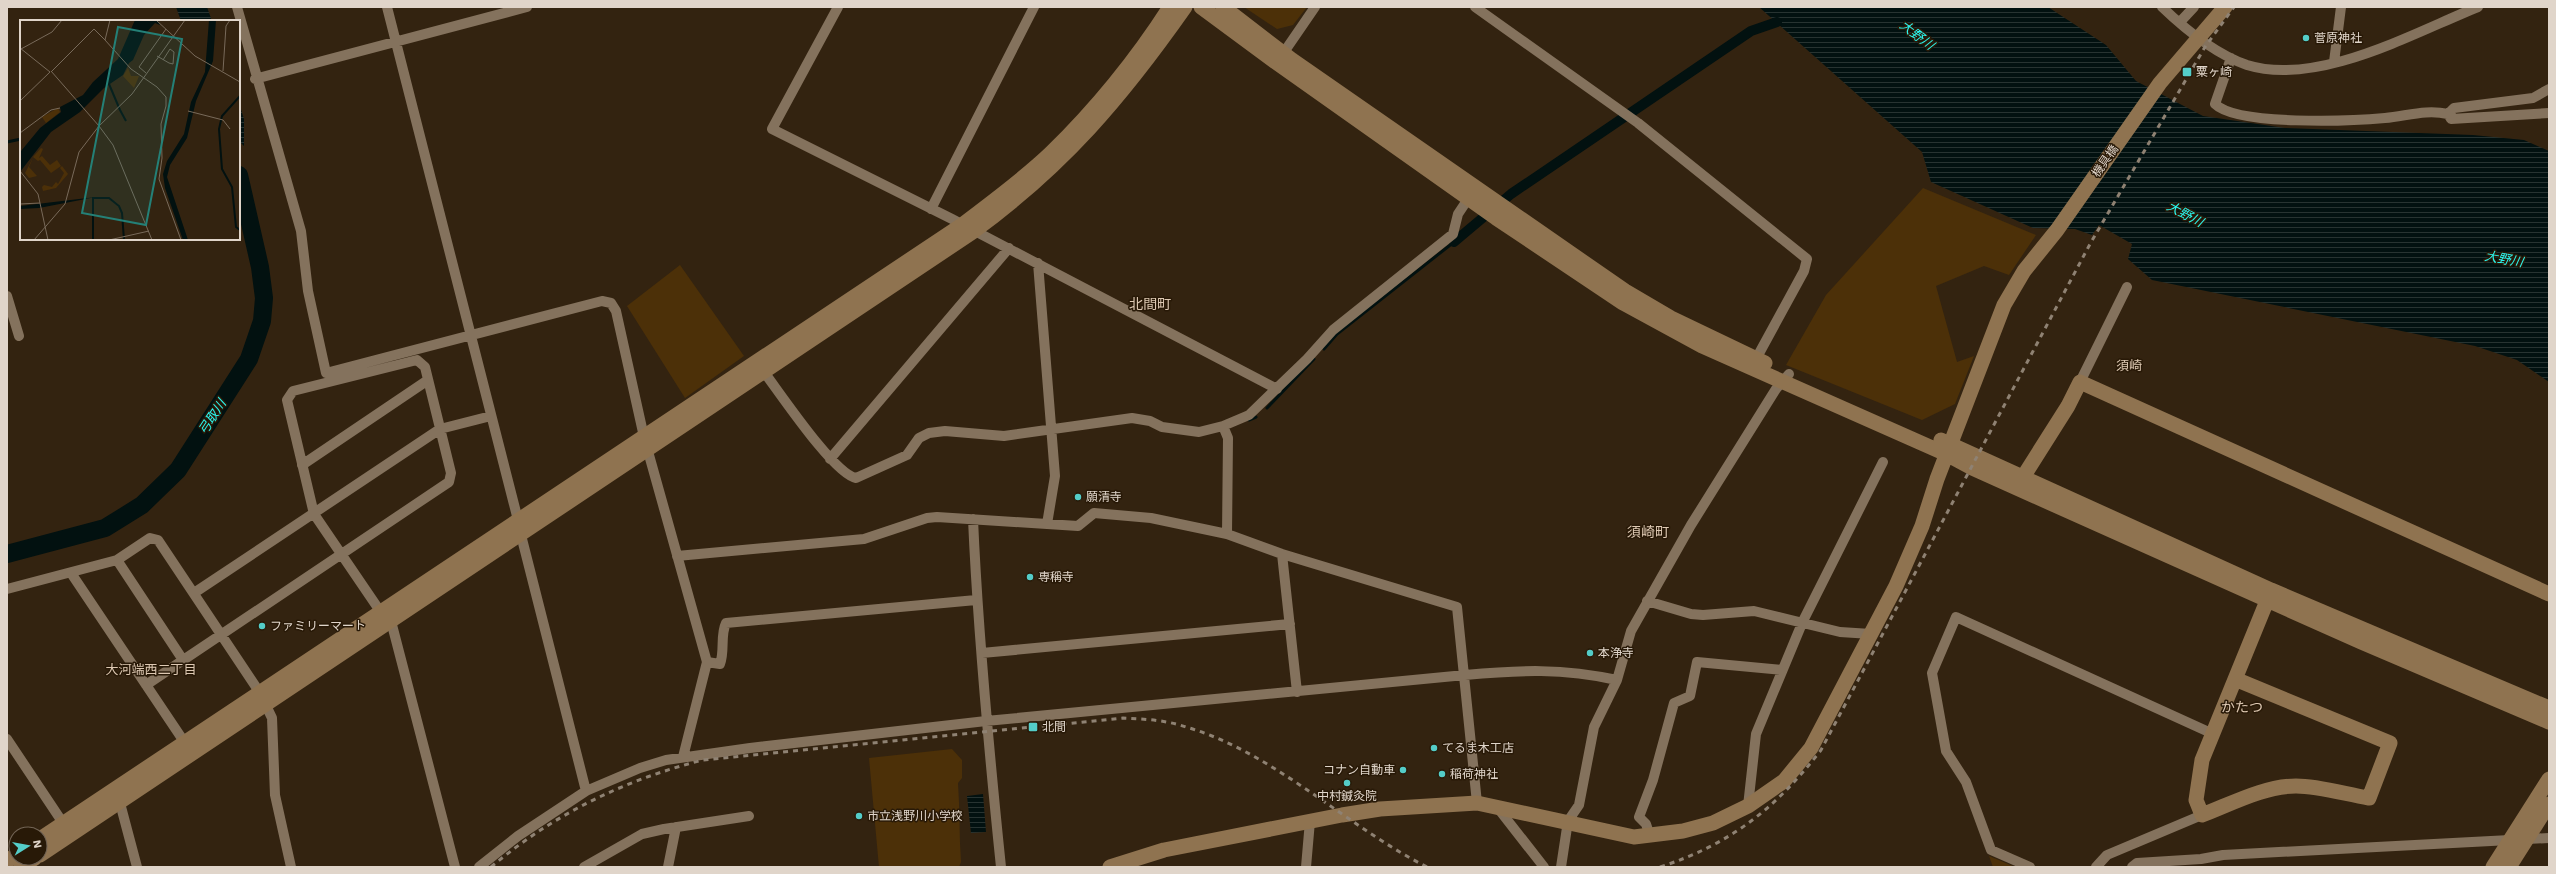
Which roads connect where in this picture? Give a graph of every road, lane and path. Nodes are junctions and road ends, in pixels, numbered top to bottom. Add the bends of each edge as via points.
1 (237, 7) edge
2 (387, 7) edge
3 (527, 7) edge
4 (838, 7) edge
5 (1034, 7) edge
6 (1170, 7) edge
7 (1185, 7) edge
8 (1201, 7) edge
9 (1223, 7) edge
10 (1315, 7) edge
11 (1475, 7) edge
12 (2162, 7) edge
13 (2194, 7) edge
14 (2225, 7) edge
15 (2341, 7) edge
16 (2478, 7) edge
17 (2465, 9) edge
18 (2180, 22) junction
19 (2199, 38) junction
20 (396, 40) junction
21 (1280, 58) junction
22 (2231, 58) junction
23 (2334, 62) junction
24 (255, 79) junction
25 (2549, 89) edge
26 (2549, 113) edge
27 (2448, 114) junction
28 (1478, 198) junction
29 (931, 209) junction
30 (1502, 215) junction
31 (968, 228) junction
32 (1009, 248) junction
33 (1038, 263) junction
34 (2127, 287) dead end
35 (7, 296) edge
36 (19, 336) dead end
37 (470, 337) junction
38 (1756, 359) junction
39 (764, 372) junction
40 (1786, 378) junction
41 (428, 380) junction
42 (2080, 382) junction
43 (1277, 389) junction
44 (491, 416) junction
45 (1223, 426) junction
46 (440, 429) junction
47 (1053, 431) junction
48 (646, 443) junction
49 (1948, 449) junction
50 (830, 459) junction
51 (1883, 462) dead end
52 (302, 465) junction
53 (2019, 483) junction
54 (314, 514) junction
55 (973, 519) junction
56 (1048, 524) junction
57 (519, 528) junction
58 (1227, 534) junction
59 (1282, 554) junction
60 (342, 556) junction
61 (677, 556) junction
62 (117, 560) junction
63 (71, 573) junction
64 (7, 589) edge
65 (194, 593) junction
66 (2549, 594) edge
67 (2269, 596) junction
68 (976, 600) junction
69 (1647, 601) junction
70 (380, 611) junction
71 (391, 621) junction
72 (1802, 623) junction
73 (1290, 624) junction
74 (222, 634) junction
75 (1872, 634) junction
76 (982, 653) junction
77 (183, 660) junction
78 (707, 662) junction
79 (1782, 670) junction
80 (1465, 675) junction
81 (2235, 678) junction
82 (1617, 680) junction
83 (146, 685) junction
84 (1297, 692) junction
85 (263, 699) junction
86 (2549, 708) edge
87 (986, 722) junction
88 (2549, 722) edge
89 (2211, 733) junction
90 (7, 739) edge
91 (185, 743) junction
92 (683, 757) junction
93 (2549, 779) edge
94 (586, 791) junction
95 (120, 803) junction
96 (1477, 803) junction
97 (2549, 804) edge
98 (1748, 806) junction
99 (1497, 807) junction
100 (2202, 815) junction
101 (749, 816) dead end
102 (1310, 821) junction
103 (1568, 821) junction
104 (64, 823) junction
105 (676, 827) junction
106 (48, 834) edge
107 (1650, 836) junction
108 (2549, 838) edge
109 (2527, 839) junction
110 (2510, 840) junction
111 (48, 850) edge
112 (2201, 863) edge
113 (137, 867) edge
114 (291, 867) edge
115 (455, 867) edge
116 (479, 867) edge
117 (584, 867) edge
118 (668, 867) edge
119 (1001, 867) edge
120 (1110, 867) edge
121 (1306, 867) edge
122 (1544, 867) edge
123 (1561, 867) edge
124 (2030, 867) edge
125 (2096, 867) edge
126 (2132, 867) edge
127 (2493, 867) edge
128 (2509, 867) edge

1 - 24 street
2 - 20 street
3 - 20 street
4 - 29 street via 772,129
5 - 29 street
6 - 31 street via 1122,74 1079,124 1051,153
7 - 31 street via 1116,100 1074,147 1018,199
8 - 21 street
9 - 21 street
10 - 21 street
11 - 38 street via 1638,123 1807,259 1804,271
12 - 18 street
13 - 18 street
14 - 19 street, 機具橋
15 - 23 street
16 - 17 street
17 - 23 street via 2382,49
18 - 19 street
19 - 22 street
19 - 49 street, 機具橋 via 2160,83 2050,239 2024,271 2004,305
20 - 24 street
20 - 37 street
21 - 28 street
22 - 23 street via 2248,65 2292,71
22 - 27 street via 2215,104 2220,110 2283,120 2328,121 2385,118 2433,110
24 - 37 street via 301,231 308,291 326,373
25 - 27 street via 2534,98 2454,108
26 - 27 street via 2451,119
28 - 30 street
28 - 43 street via 1458,214 1453,234 1333,330
29 - 31 street
30 - 38 street via 1652,306
30 - 40 street via 1623,303 1702,346
31 - 32 street
31 - 39 street
31 - 48 street
32 - 33 street
32 - 50 street
33 - 43 street
33 - 47 street
34 - 42 street
35 - 36 street
37 - 44 street
37 - 48 street via 602,301 611,303 616,311
38 - 40 street
39 - 48 street
39 - 50 street
40 - 49 street
40 - 69 street via 1691,525
41 - 46 street
41 - 52 street
41 - 52 street via 425,367 417,360 293,391 287,400
42 - 53 street via 2068,406
42 - 66 street
43 - 45 street via 1248,415
44 - 46 street
44 - 57 street
45 - 47 street via 1199,432 1162,427 1150,421 1132,418
45 - 58 street via 1228,438
46 - 54 street
46 - 60 street via 452,473 449,482
47 - 50 street via 1004,436 945,431 929,433 919,438 907,456 856,478 848,477
47 - 56 street via 1055,476
48 - 57 street
48 - 61 street
49 - 53 street
49 - 75 street, 機具橋 via 1922,526
51 - 72 street
52 - 54 street
53 - 67 street
54 - 60 street
54 - 65 street
55 - 56 street
55 - 61 street via 927,518 864,539
55 - 68 street
56 - 58 street via 1078,526 1094,513 1151,518
57 - 70 street
57 - 71 street
57 - 94 street
58 - 59 street
59 - 73 street
59 - 80 street via 1457,607
60 - 70 street
60 - 74 street
61 - 78 street
62 - 63 street
62 - 65 street via 150,538 158,540
62 - 77 street
63 - 64 street
63 - 83 street
65 - 74 street
67 - 81 street
67 - 86 street
67 - 88 street
68 - 76 street
68 - 78 street via 726,623 723,629 723,655 720,664
69 - 72 street via 1691,614 1754,611
69 - 82 street via 1631,631
70 - 85 street
71 - 85 street
71 - 115 street
72 - 75 street via 1840,632
72 - 79 street
73 - 76 street
73 - 84 street
74 - 77 street
74 - 85 street
75 - 98 street, 機具橋 via 1811,748 1784,781
76 - 87 street
77 - 83 street
78 - 92 street
79 - 98 street via 1756,734
79 - 107 street via 1696,662 1690,696 1674,703 1654,780 1638,817 1646,824
80 - 82 street via 1528,669 1574,671
80 - 84 street
80 - 96 street
81 - 89 street
81 - 100 street via 2390,743 2369,798 2297,786 2283,787 2268,790
82 - 103 street via 1594,727 1579,805
83 - 91 street
84 - 87 street
85 - 91 street
85 - 95 street
85 - 114 street via 272,718 275,795
87 - 92 street
87 - 119 street
89 - 100 street via 2198,780 2196,800
89 - 124 street via 1956,617 1932,673 1946,751 1966,782 1991,850
90 - 104 street
91 - 104 street
92 - 94 street via 640,768
93 - 110 street
94 - 116 street via 518,836
95 - 111 street
95 - 113 street
96 - 99 street, 機具橋
96 - 102 street, 機具橋 via 1380,809
97 - 109 street
98 - 107 street, 機具橋 via 1713,823
99 - 103 street, 機具橋
99 - 122 street
100 - 125 street via 2108,856
101 - 105 street
102 - 120 street, 機具橋 via 1164,850
102 - 121 street
103 - 107 street, 機具橋 via 1634,836
103 - 123 street
104 - 106 street
105 - 117 street via 642,834
105 - 118 street
108 - 109 street
109 - 128 street
110 - 112 street via 2223,855
110 - 127 street
112 - 126 street via 2136,864

